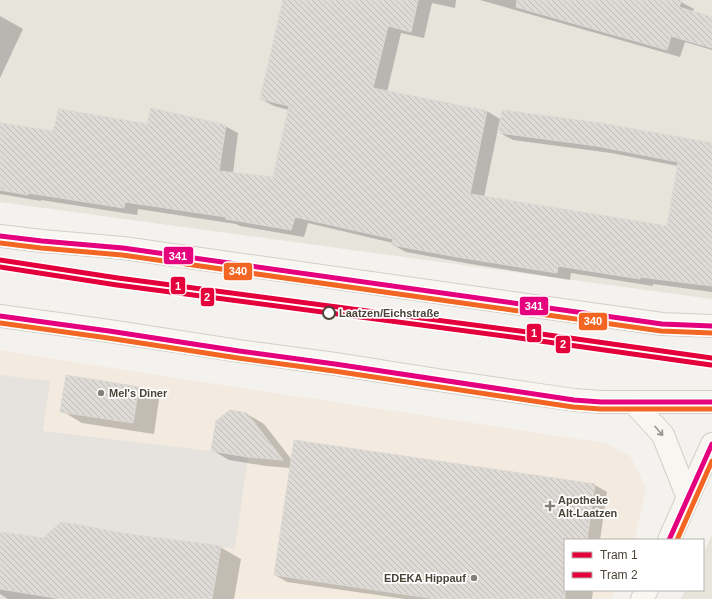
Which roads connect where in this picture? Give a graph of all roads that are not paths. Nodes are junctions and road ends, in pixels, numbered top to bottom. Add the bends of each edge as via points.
1 (0, 236) edge
2 (0, 316) edge
3 (712, 326) edge
4 (633, 402) junction
5 (712, 402) edge
6 (712, 444) edge
7 (688, 498) junction
8 (669, 539) edge

1 - 3 main road via 123,248 662,324
2 - 4 main road via 574,400
4 - 5 main road
4 -> 7 main road via 663,435
6 - 7 main road
7 - 8 main road

